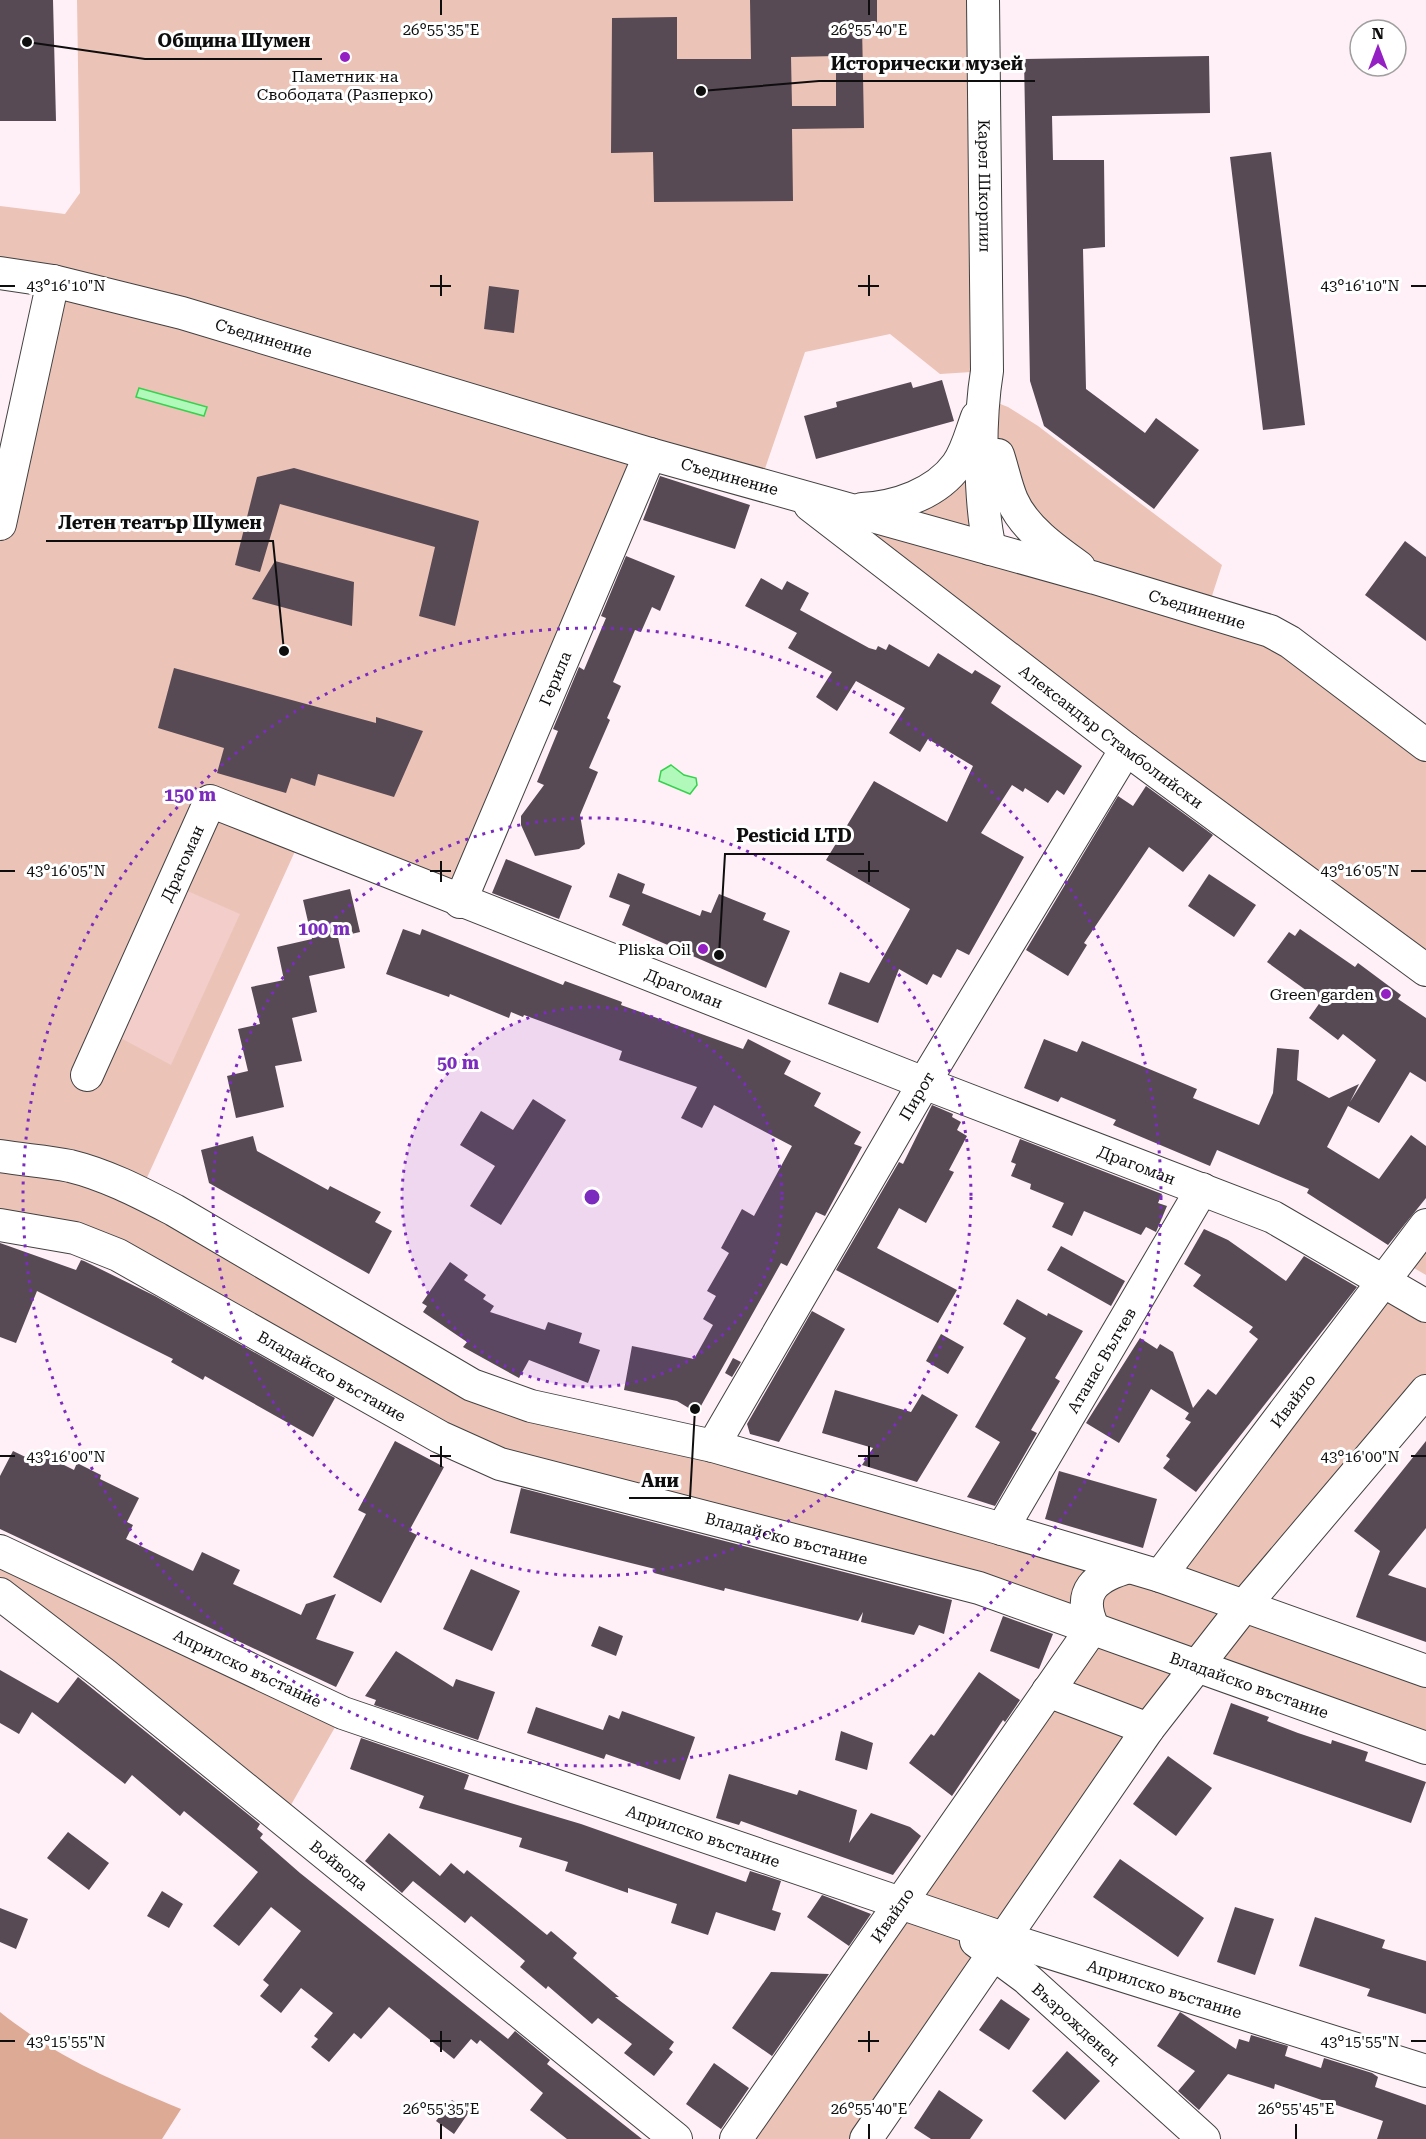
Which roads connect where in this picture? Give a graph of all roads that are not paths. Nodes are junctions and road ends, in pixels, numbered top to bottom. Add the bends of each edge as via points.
1 (983, 0) edge
2 (0, 273) edge
3 (53, 281) junction
4 (987, 371) junction
5 (981, 405) junction
6 (650, 454) junction
7 (998, 455) junction
8 (800, 497) junction
9 (848, 510) junction
10 (0, 524) edge
11 (990, 549) junction
12 (1095, 578) junction
13 (1426, 745) edge
14 (1126, 749) junction
15 (460, 902) junction
16 (1426, 970) edge
17 (87, 1075) dead end
18 (924, 1083) junction
19 (0, 1156) edge
20 (1202, 1190) junction
21 (0, 1225) edge
22 (1426, 1225) edge
23 (1383, 1279) junction
24 (1426, 1306) edge
25 (1426, 1391) edge
26 (712, 1446) junction
27 (1002, 1529) junction
28 (0, 1551) edge
29 (1129, 1567) junction
30 (1160, 1576) junction
31 (0, 1594) edge
32 (1244, 1606) junction
33 (1093, 1627) junction
34 (1195, 1666) junction
35 (1426, 1671) edge
36 (1048, 1691) junction
37 (1148, 1729) junction
38 (1426, 1748) edge
39 (901, 1901) junction
40 (998, 1946) junction
41 (1426, 2071) edge
42 (676, 2139) edge
43 (736, 2139) edge
44 (866, 2139) edge
45 (1204, 2139) edge

1 - 4 street, Карел Шкорпил
2 - 3 street, Съединение
3 - 6 street, Съединение via 238,329
3 - 10 street
4 - 5 street, Карел Шкорпил
4 - 7 street, Карел Шкорпил via 995,402
5 - 9 street via 956,466 940,482 886,508
5 - 11 street, Карел Шкорпил via 985,528
6 - 8 street, Съединение
6 - 15 street, Герила
7 - 11 street, Карел Шкорпил via 997,526
7 - 12 street via 1013,502 1030,526
8 - 9 street, Съединение
8 - 14 street, Александър Стамболийски
9 - 11 street, Съединение
11 - 12 street, Съединение
12 - 13 street, Съединение via 1270,631
14 - 16 street, Александър Стамболийски
14 - 18 street, Пирот
15 - 17 street, Драгоман via 210,801
15 - 18 street, Драгоман
18 - 20 street, Драгоман
18 - 26 street, Пирот
19 - 26 street via 69,1166 148,1197 472,1384 531,1406
20 - 23 street, Драгоман via 1273,1217
20 - 27 street, Атанас Вълчев
21 - 33 street, Владайско въстание via 75,1238 118,1255 440,1437 500,1464 980,1588
22 - 23 street, Ивайло
23 - 24 street, Драгоман
23 - 30 street, Ивайло
25 - 32 street
26 - 27 street
27 - 29 street
28 - 39 street, Априлско въстание via 343,1713
29 - 30 street
29 - 33 street via 1108,1572 1094,1583 1086,1597 1086,1614
30 - 32 street
31 - 42 street, Войвода
32 - 34 street
32 - 35 street
33 - 34 street, Владайско въстание
33 - 36 street, Ивайло
34 - 37 street
34 - 38 street, Владайско въстание
36 - 37 street
36 - 39 street, Ивайло
37 - 40 street
39 - 40 street, Априлско въстание via 944,1917
39 - 43 street, Ивайло
40 - 41 street, Априлско въстание
40 - 44 street
40 - 45 street, Възрожденец via 1026,1978

